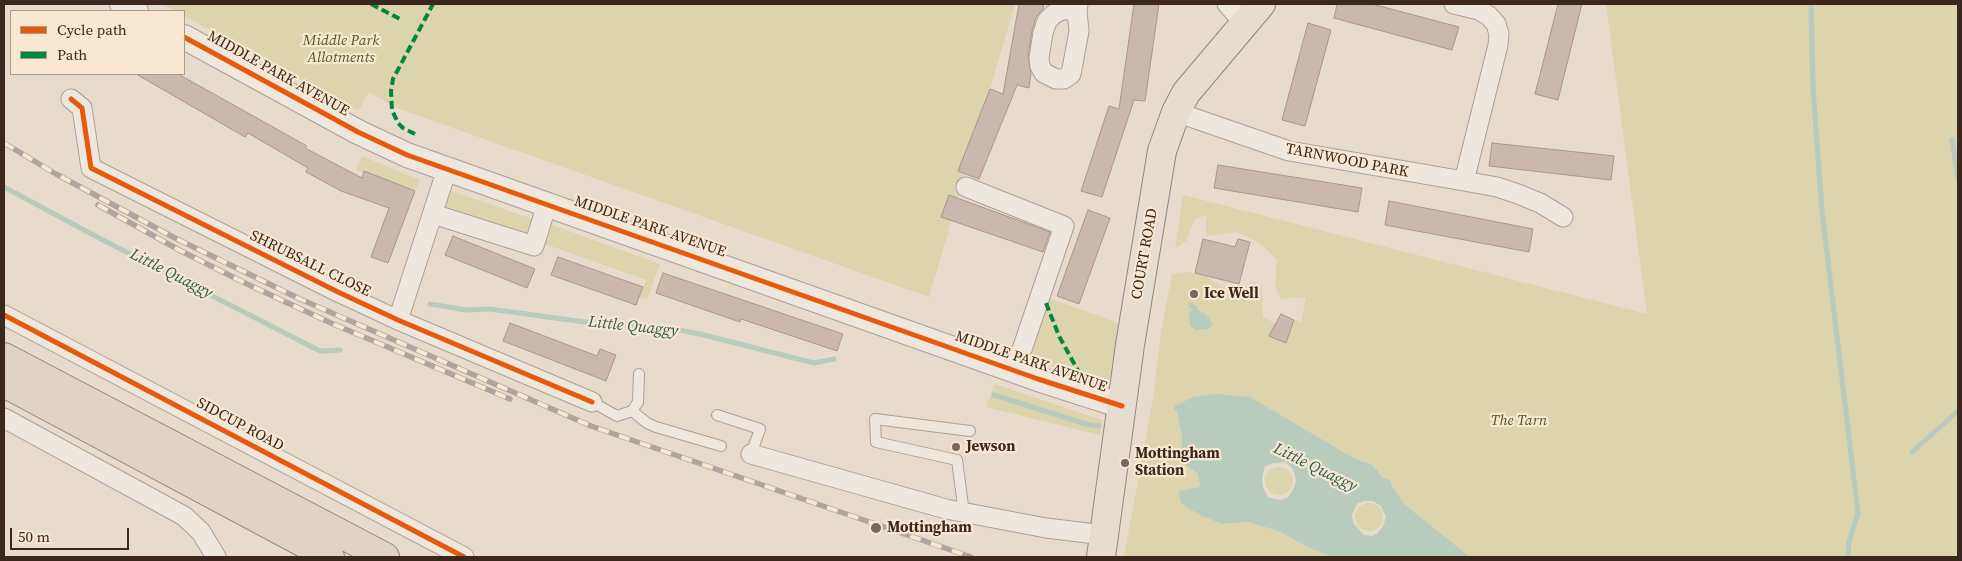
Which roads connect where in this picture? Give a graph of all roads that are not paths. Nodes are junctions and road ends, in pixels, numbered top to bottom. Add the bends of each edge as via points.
1 (122, 4) edge
2 (1454, 4) edge
3 (1077, 8) edge
4 (134, 10) edge
5 (1244, 10) edge
6 (185, 38) edge
7 (71, 99) dead end
8 (1176, 112) junction
9 (447, 169) junction
10 (1464, 181) junction
11 (966, 187) dead end
12 (547, 204) junction
13 (433, 214) junction
14 (1563, 217) dead end
15 (4, 315) edge
16 (398, 320) junction
17 (4, 357) edge
18 (1015, 370) junction
19 (639, 374) dead end
20 (4, 383) edge
21 (592, 402) joint
22 (1122, 406) junction
23 (632, 411) junction
24 (717, 415) dead end
25 (4, 418) edge
26 (970, 431) dead end
27 (721, 446) dead end
28 (751, 454) joint
29 (964, 513) junction
30 (1102, 549) edge
31 (319, 555) edge
32 (216, 557) edge
33 (385, 557) edge
34 (464, 557) edge

1 - 4 street
2 - 10 street via 1489,16 1499,34
3 - 3 street via 1079,31 1072,74 1056,79 1044,73 1040,66 1043,33 1050,17 1064,9
5 - 8 main road, COURT ROAD
6 - 9 street, MIDDLE PARK AVENUE via 358,132
7 - 16 street, SHRUBSALL CLOSE via 82,108 91,168
8 - 10 street, TARNWOOD PARK via 1289,152
8 - 22 main road, COURT ROAD via 1162,151
9 - 12 street, MIDDLE PARK AVENUE
9 - 13 street
10 - 14 street, TARNWOOD PARK via 1518,194
11 - 18 street, MIDDLE PARK AVENUE via 1064,226
12 - 13 street via 534,246
12 - 18 street, MIDDLE PARK AVENUE
13 - 16 street
15 - 34 street, SIDCUP ROAD
16 - 21 street, SHRUBSALL CLOSE
17 - 33 highway
18 - 22 street, MIDDLE PARK AVENUE
19 - 23 lane via 638,402
20 - 31 highway
21 - 23 lane via 617,416
22 - 30 main road, COURT ROAD
23 - 27 lane via 656,427
24 - 28 lane via 760,429
25 - 32 street via 184,516 201,532
26 - 29 lane via 876,419 876,442 957,460
28 - 29 street, COURT ROAD
29 - 30 street, COURT ROAD via 1046,528

